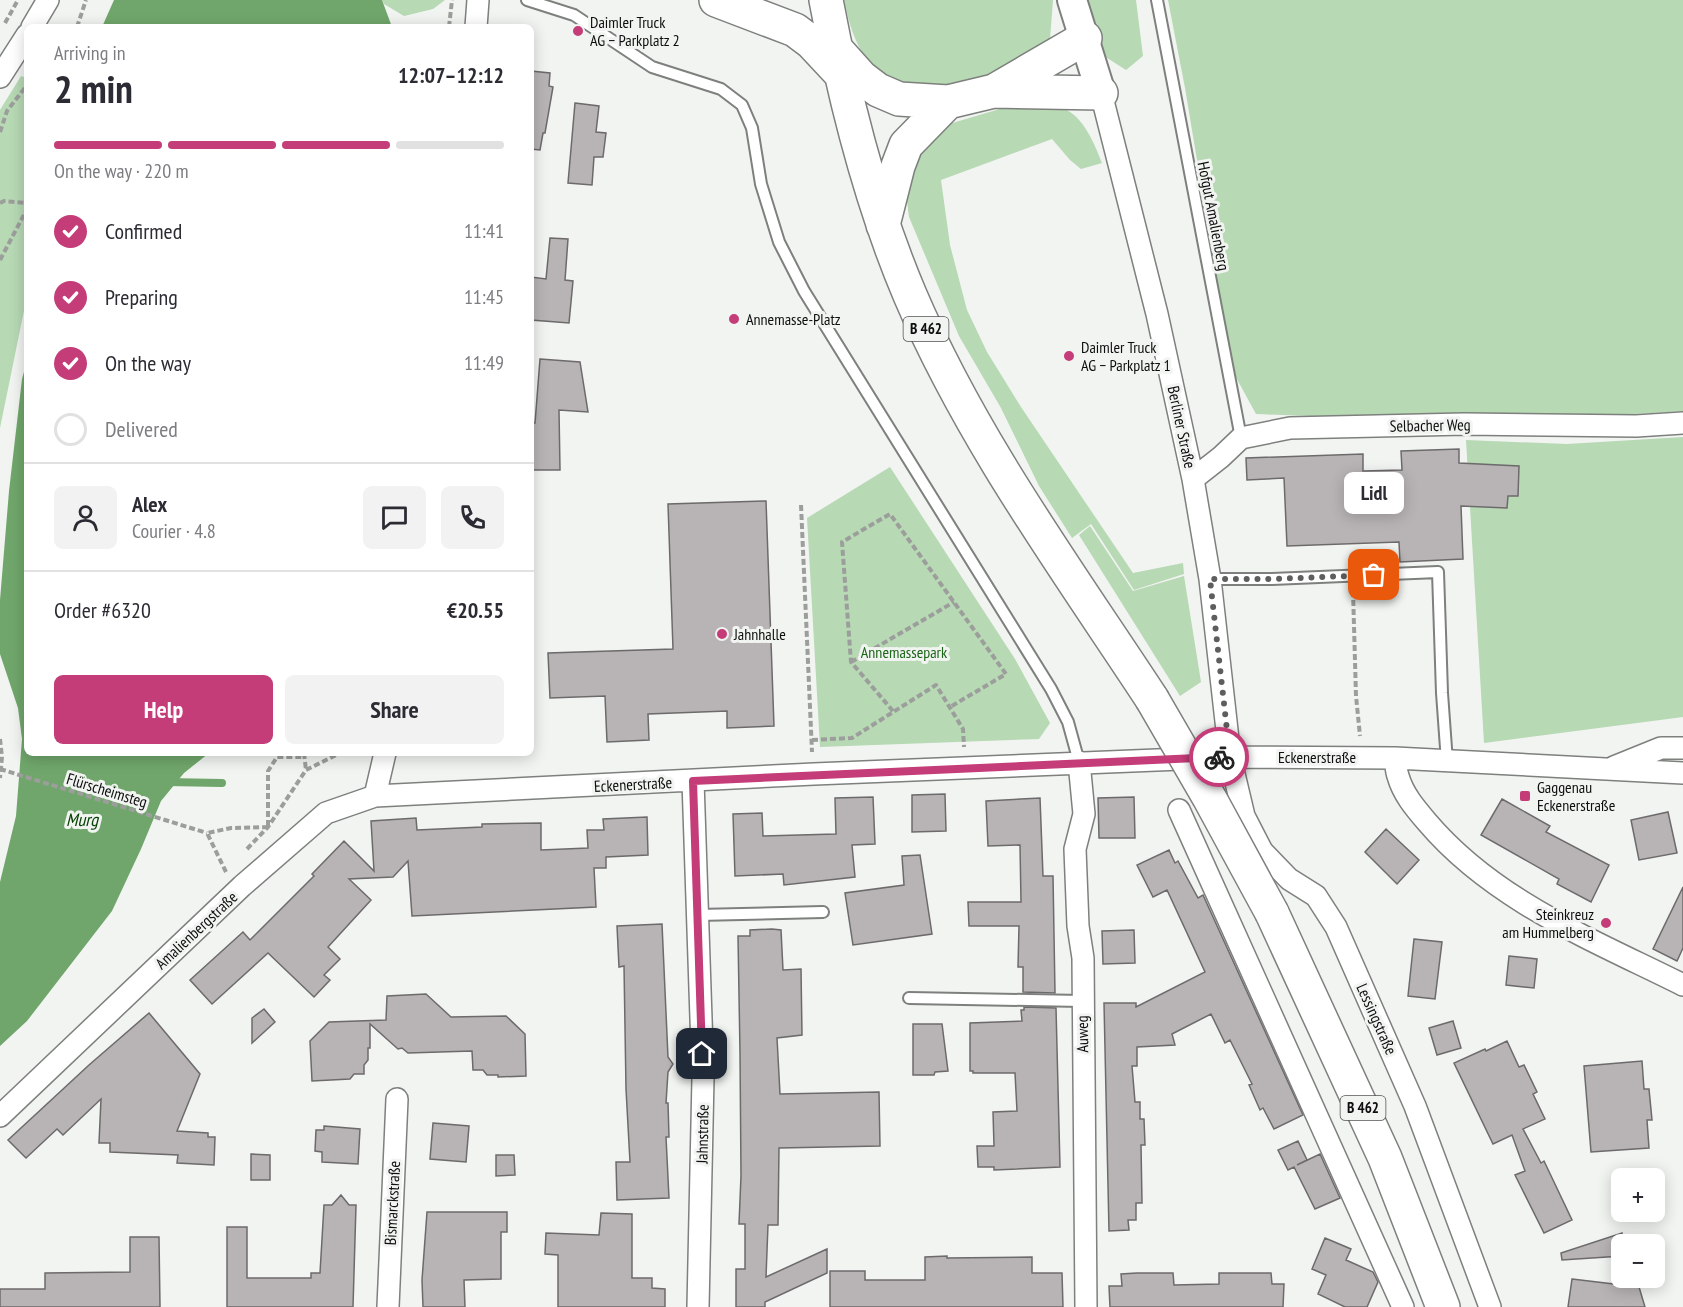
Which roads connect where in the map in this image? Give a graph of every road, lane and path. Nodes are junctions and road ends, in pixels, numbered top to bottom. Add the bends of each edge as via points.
1 (18, 0) edge
2 (48, 0) edge
3 (86, 0) edge
4 (452, 0) edge
5 (478, 0) edge
6 (527, 0) edge
7 (716, 0) edge
8 (826, 0) edge
9 (1072, 0) edge
10 (1157, 0) edge
11 (34, 24) edge
12 (78, 24) edge
13 (448, 24) edge
14 (476, 24) edge
15 (4, 26) dead end
16 (1085, 38) junction
17 (24, 40) edge
18 (838, 61) junction
19 (0, 77) edge
20 (24, 89) edge
21 (994, 91) junction
22 (1101, 93) junction
23 (948, 102) junction
24 (0, 132) edge
25 (0, 203) edge
26 (24, 203) edge
27 (24, 215) edge
28 (883, 225) junction
29 (0, 260) edge
30 (1683, 423) edge
31 (1242, 438) junction
32 (1193, 479) junction
33 (801, 505) dead end
34 (1353, 576) junction
35 (1210, 579) junction
36 (954, 602) junction
37 (851, 662) junction
38 (950, 707) junction
39 (893, 711) junction
40 (1360, 735) dead end
41 (0, 739) edge
42 (812, 740) junction
43 (1683, 748) edge
44 (290, 756) edge
45 (304, 756) edge
46 (334, 756) edge
47 (384, 756) edge
48 (1230, 757) junction
49 (1395, 758) junction
50 (1079, 762) junction
51 (1447, 762) junction
52 (966, 768) junction
53 (0, 769) edge
54 (1608, 769) junction
55 (306, 770) junction
56 (1683, 773) edge
57 (814, 774) junction
58 (0, 778) edge
59 (693, 781) junction
60 (375, 796) junction
61 (1179, 810) dead end
62 (268, 827) junction
63 (207, 833) junction
64 (225, 871) dead end
65 (823, 912) dead end
66 (698, 915) junction
67 (1683, 985) edge
68 (909, 998) dead end
69 (1082, 1001) junction
70 (397, 1099) dead end
71 (0, 1116) edge
72 (388, 1307) edge
73 (698, 1307) edge
74 (1086, 1307) edge
75 (1403, 1307) edge
76 (1443, 1307) edge
77 (1490, 1307) edge

1 - 15 path
2 - 11 street
3 - 12 path
4 - 13 path
5 - 14 street
6 - 50 lane via 574,15 652,67 721,89 742,105 753,128 764,193 779,242 804,291 1051,689 1068,722
7 - 18 main road, B 462 via 795,30
8 - 18 main road, B 462
9 - 16 main road, Berliner Straße
10 - 31 lane, Hofgut Amalienberg
16 - 21 main road, B 462
16 - 22 main road, Berliner Straße
17 - 19 street
18 - 23 main road, B 462 via 878,90 899,99
18 - 28 main road, B 462 via 852,125
20 - 24 path via 7,111
21 - 22 main road, B 462
21 - 23 main road, B 462
22 - 32 street, Berliner Straße
23 - 28 main road via 906,145
25 - 26 path
27 - 29 path
28 - 76 main road, B 462, bridge via 910,295 977,429 1152,699 1272,913 1385,1158
30 - 31 street, Selbacher Weg via 1290,428
31 - 32 street, Selbacher Weg
32 - 35 street, Berliner Straße
33 - 42 path
34 - 35 lane
34 - 40 path
34 - 51 lane via 1438,572
35 - 48 street, Berliner Straße
36 - 37 path
36 - 37 path via 890,514 842,542
36 - 38 path via 1006,674
37 - 39 path
38 - 39 path via 936,685
38 - 52 path via 963,729
39 - 42 path via 852,738
41 - 58 path
42 - 57 path
43 - 54 street via 1661,748
44 - 62 path via 277,757 267,771
45 - 55 path
46 - 55 path
47 - 60 street
48 - 49 street, Eckenerstraße
48 - 50 street, Eckenerstraße
48 - 77 street, Lessingstraße via 1244,816 1262,851 1289,879 1316,896 1336,927 1414,1106
49 - 51 street, Eckenerstraße
49 - 67 street via 1398,777 1410,803 1440,838 1486,878 1540,913
50 - 52 street, Eckenerstraße
50 - 69 street, Auweg via 1084,814 1075,849
51 - 54 street, Eckenerstraße
52 - 57 street, Eckenerstraße
53 - 63 path, Flürscheimsteg, bridge
54 - 56 street, Eckenerstraße
55 - 62 path
57 - 59 street, Eckenerstraße
59 - 60 street, Eckenerstraße
59 - 66 street, Jahnstraße
60 - 71 street, Amalienbergstraße via 326,813 234,894
61 - 75 street
62 - 63 path
63 - 64 path
65 - 66 lane
66 - 73 street, Jahnstraße via 703,1078
68 - 69 lane
69 - 74 street, Auweg
70 - 72 street, Bismarckstraße

